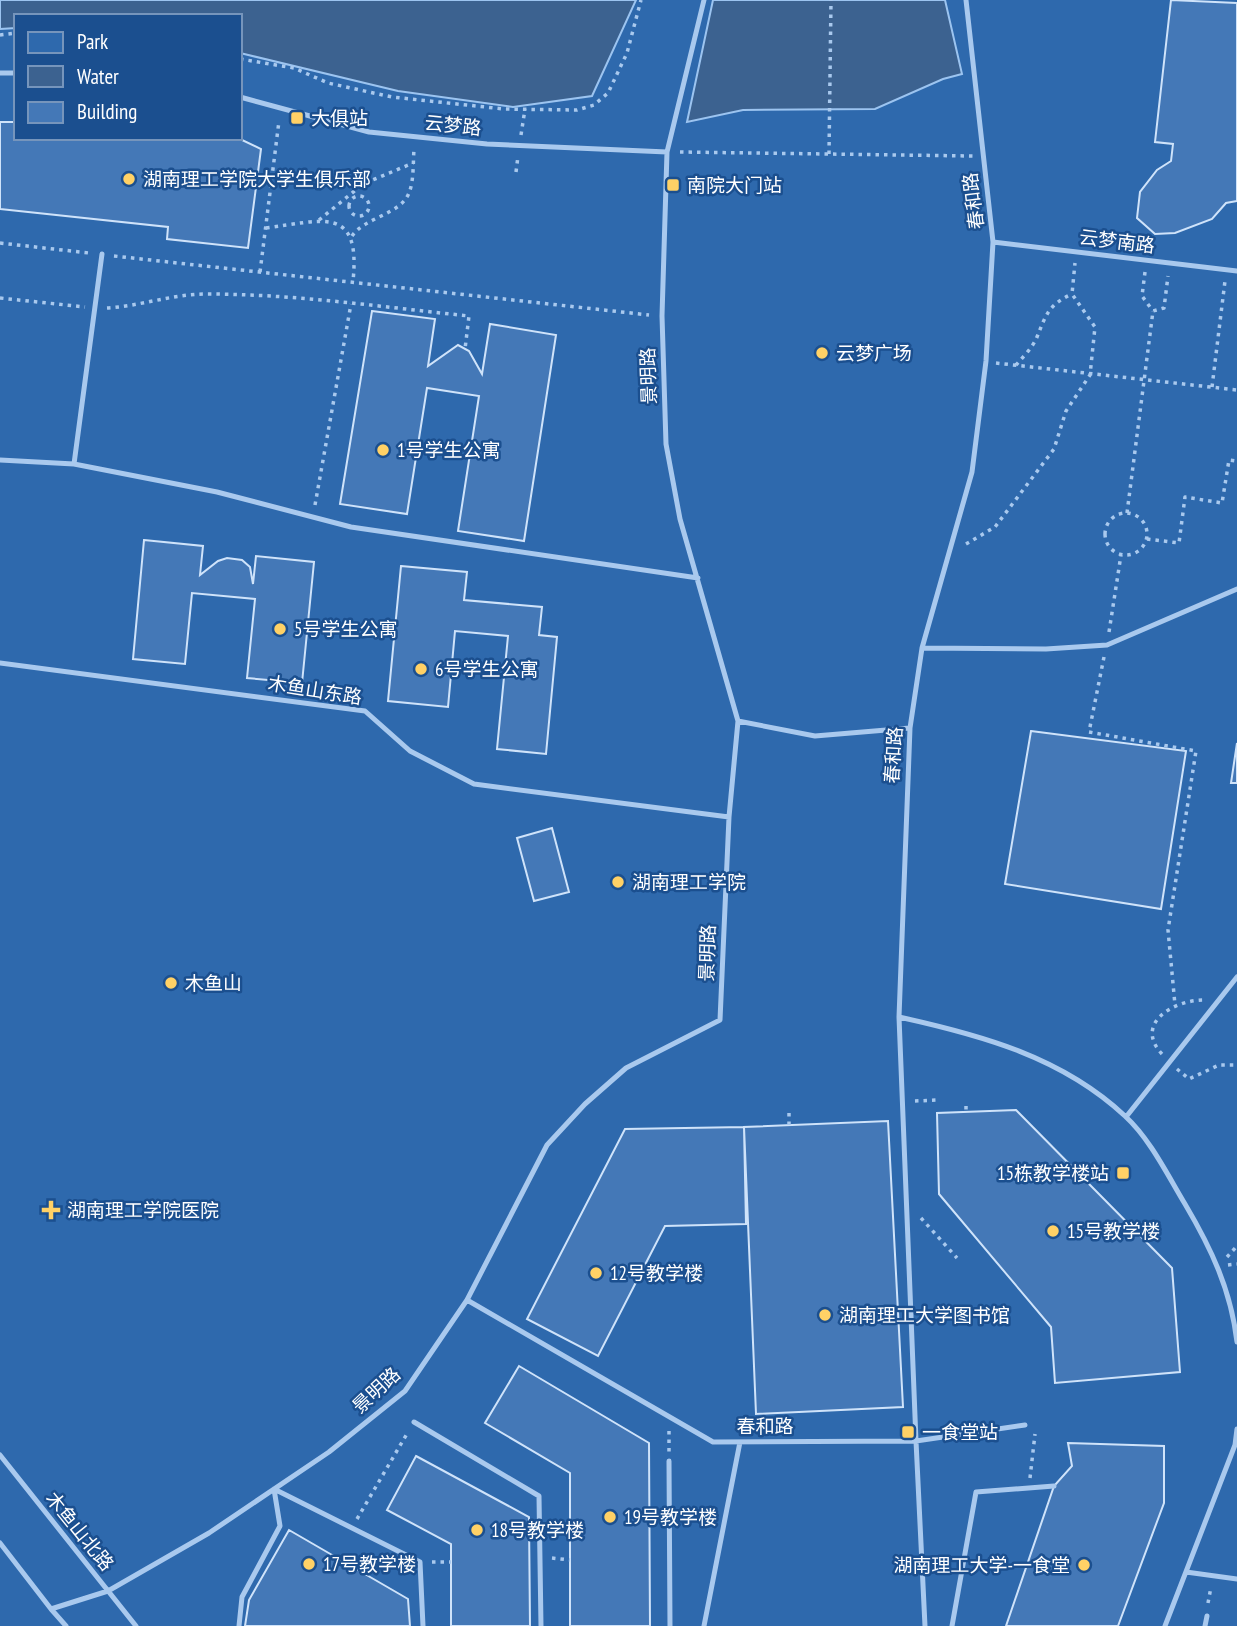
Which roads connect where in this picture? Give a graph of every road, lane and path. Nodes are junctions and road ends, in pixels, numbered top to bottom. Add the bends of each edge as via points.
1 (640, 0) edge
2 (704, 0) edge
3 (831, 0) edge
4 (966, 0) edge
5 (242, 59) edge
6 (242, 97) edge
7 (281, 106) junction
8 (524, 109) junction
9 (416, 137) junction
10 (520, 146) junction
11 (667, 152) junction
12 (829, 154) junction
13 (984, 156) junction
14 (413, 163) junction
15 (354, 194) junction
16 (364, 215) junction
17 (317, 222) junction
18 (368, 222) junction
19 (265, 228) junction
20 (352, 236) junction
21 (993, 242) junction
22 (0, 243) edge
23 (1076, 252) junction
24 (102, 254) junction
25 (1147, 260) junction
26 (1169, 263) junction
27 (1226, 270) junction
28 (1237, 271) edge
29 (260, 272) junction
30 (353, 282) junction
31 (1072, 294) junction
32 (0, 298) edge
33 (351, 304) junction
34 (95, 309) junction
35 (1153, 312) junction
36 (662, 316) junction
37 (465, 349) dead end
38 (986, 361) junction
39 (1016, 365) junction
40 (1090, 375) junction
41 (1142, 380) junction
42 (1212, 387) junction
43 (1237, 390) edge
44 (0, 460) edge
45 (1237, 461) edge
46 (74, 464) junction
47 (1127, 513) junction
48 (313, 517) junction
49 (1147, 538) junction
50 (949, 554) junction
51 (1121, 555) junction
52 (698, 578) junction
53 (1237, 589) edge
54 (1107, 645) junction
55 (922, 648) junction
56 (0, 663) edge
57 (738, 722) junction
58 (909, 728) junction
59 (729, 817) junction
60 (1237, 977) edge
61 (1215, 1004) junction
62 (1175, 1005) junction
63 (899, 1017) junction
64 (1169, 1062) junction
65 (1237, 1065) edge
66 (938, 1100) dead end
67 (907, 1101) dead end
68 (789, 1111) dead end
69 (1126, 1117) junction
70 (789, 1125) dead end
71 (905, 1200) junction
72 (957, 1258) dead end
73 (467, 1300) junction
74 (1237, 1342) edge
75 (669, 1417) junction
76 (414, 1422) joint
77 (1025, 1425) dead end
78 (1237, 1429) edge
79 (1035, 1434) dead end
80 (916, 1441) junction
81 (740, 1442) junction
82 (0, 1455) edge
83 (669, 1461) joint
84 (1054, 1486) dead end
85 (1029, 1487) junction
86 (274, 1489) junction
87 (352, 1527) junction
88 (0, 1543) edge
89 (419, 1562) junction
90 (451, 1562) dead end
91 (1186, 1572) junction
92 (1212, 1577) junction
93 (1237, 1579) edge
94 (108, 1591) junction
95 (51, 1609) junction
96 (1207, 1616) joint
97 (66, 1626) edge
98 (136, 1626) edge
99 (239, 1626) edge
100 (423, 1626) edge
101 (541, 1626) edge
102 (670, 1626) edge
103 (704, 1626) edge
104 (925, 1626) edge
105 (952, 1626) edge
106 (1165, 1626) edge
107 (1205, 1626) edge

1 - 8 path via 627,53 608,93 594,105 577,110
2 - 11 lane, 景明路
3 - 12 path
4 - 13 lane, 春和路
5 - 8 path via 294,68 328,83 392,97
6 - 7 lane, 云梦路
7 - 9 lane, 云梦路 via 369,132
7 - 19 path
8 - 10 path
9 - 10 lane, 云梦路
9 - 14 path
10 - 11 lane, 云梦路
11 - 12 path
11 - 36 lane, 景明路
12 - 13 path
13 - 21 lane, 春和路
14 - 15 path via 363,184
14 - 18 path via 409,193 402,203
15 - 16 path via 367,200
15 - 16 path via 350,211
15 - 17 path
16 - 18 path
17 - 19 path
17 - 20 path via 345,226
18 - 20 path
19 - 29 path
20 - 30 path
21 - 23 lane, 云梦南路
21 - 38 lane, 春和路
22 - 24 path
23 - 25 lane, 云梦南路
23 - 31 path
24 - 29 path
24 - 34 lane
25 - 26 lane, 云梦南路
25 - 35 path via 1142,296
26 - 27 lane, 云梦南路
26 - 35 path via 1164,307
27 - 28 lane, 云梦南路
27 - 42 path
29 - 30 path
30 - 36 path
31 - 39 path via 1053,303 1043,317 1037,340
31 - 40 path via 1096,327
32 - 34 path
33 - 34 path via 207,294
33 - 37 path via 469,316
33 - 48 path
34 - 46 lane
35 - 41 path
36 - 52 lane, 景明路 via 666,444 680,519
38 - 39 path
38 - 50 lane, 春和路 via 972,472
39 - 40 path
40 - 41 path
40 - 50 path via 1066,411 1054,449 1028,486 995,527
41 - 42 path
41 - 47 path
42 - 43 path
44 - 46 lane
45 - 49 path via 1229,460 1222,503 1185,497 1179,543
46 - 48 lane via 217,492
47 - 49 path via 1142,519
47 - 51 path via 1111,520 1105,533 1109,547
48 - 52 lane via 351,527
49 - 51 path via 1140,550
50 - 55 lane, 春和路
51 - 54 path
52 - 57 lane, 景明路
53 - 54 lane
54 - 55 lane
54 - 62 path via 1089,732 1196,751 1168,930
55 - 58 lane, 春和路
56 - 59 lane, 木鱼山东路 via 365,711 410,751 474,784
57 - 58 lane via 815,736
57 - 59 lane, 景明路
58 - 63 lane, 春和路
59 - 73 lane, 景明路 via 720,1020 626,1068 547,1145
60 - 61 lane
61 - 62 path via 1194,1000
61 - 64 lane
62 - 64 path via 1164,1010 1153,1030 1156,1047
63 - 69 lane via 963,1031 1039,1057 1082,1082
63 - 71 lane, 春和路
64 - 65 path via 1189,1079 1219,1065
64 - 69 lane
66 - 67 path
68 - 70 path
69 - 74 lane via 1162,1165 1219,1266
71 - 72 path
71 - 80 lane, 春和路
73 - 75 lane, 春和路
73 - 86 lane, 景明路 via 405,1391
75 - 81 lane, 春和路 via 713,1442
75 - 83 path
76 - 87 path
76 - 101 lane via 538,1496
77 - 80 lane, 春和路
78 - 91 lane
79 - 85 path
80 - 81 lane, 春和路
80 - 104 lane
81 - 103 lane
82 - 94 lane, 木鱼山北路
83 - 102 lane
84 - 85 lane
85 - 105 lane via 976,1492
86 - 87 lane
86 - 94 lane, 景明路
86 - 99 lane via 280,1526 242,1597
87 - 89 lane
88 - 95 lane
89 - 90 path
89 - 100 lane
91 - 92 lane
91 - 106 lane
92 - 93 lane
92 - 96 path
94 - 95 lane, 景明路
94 - 98 lane, 木鱼山北路
95 - 97 lane
96 - 107 lane

